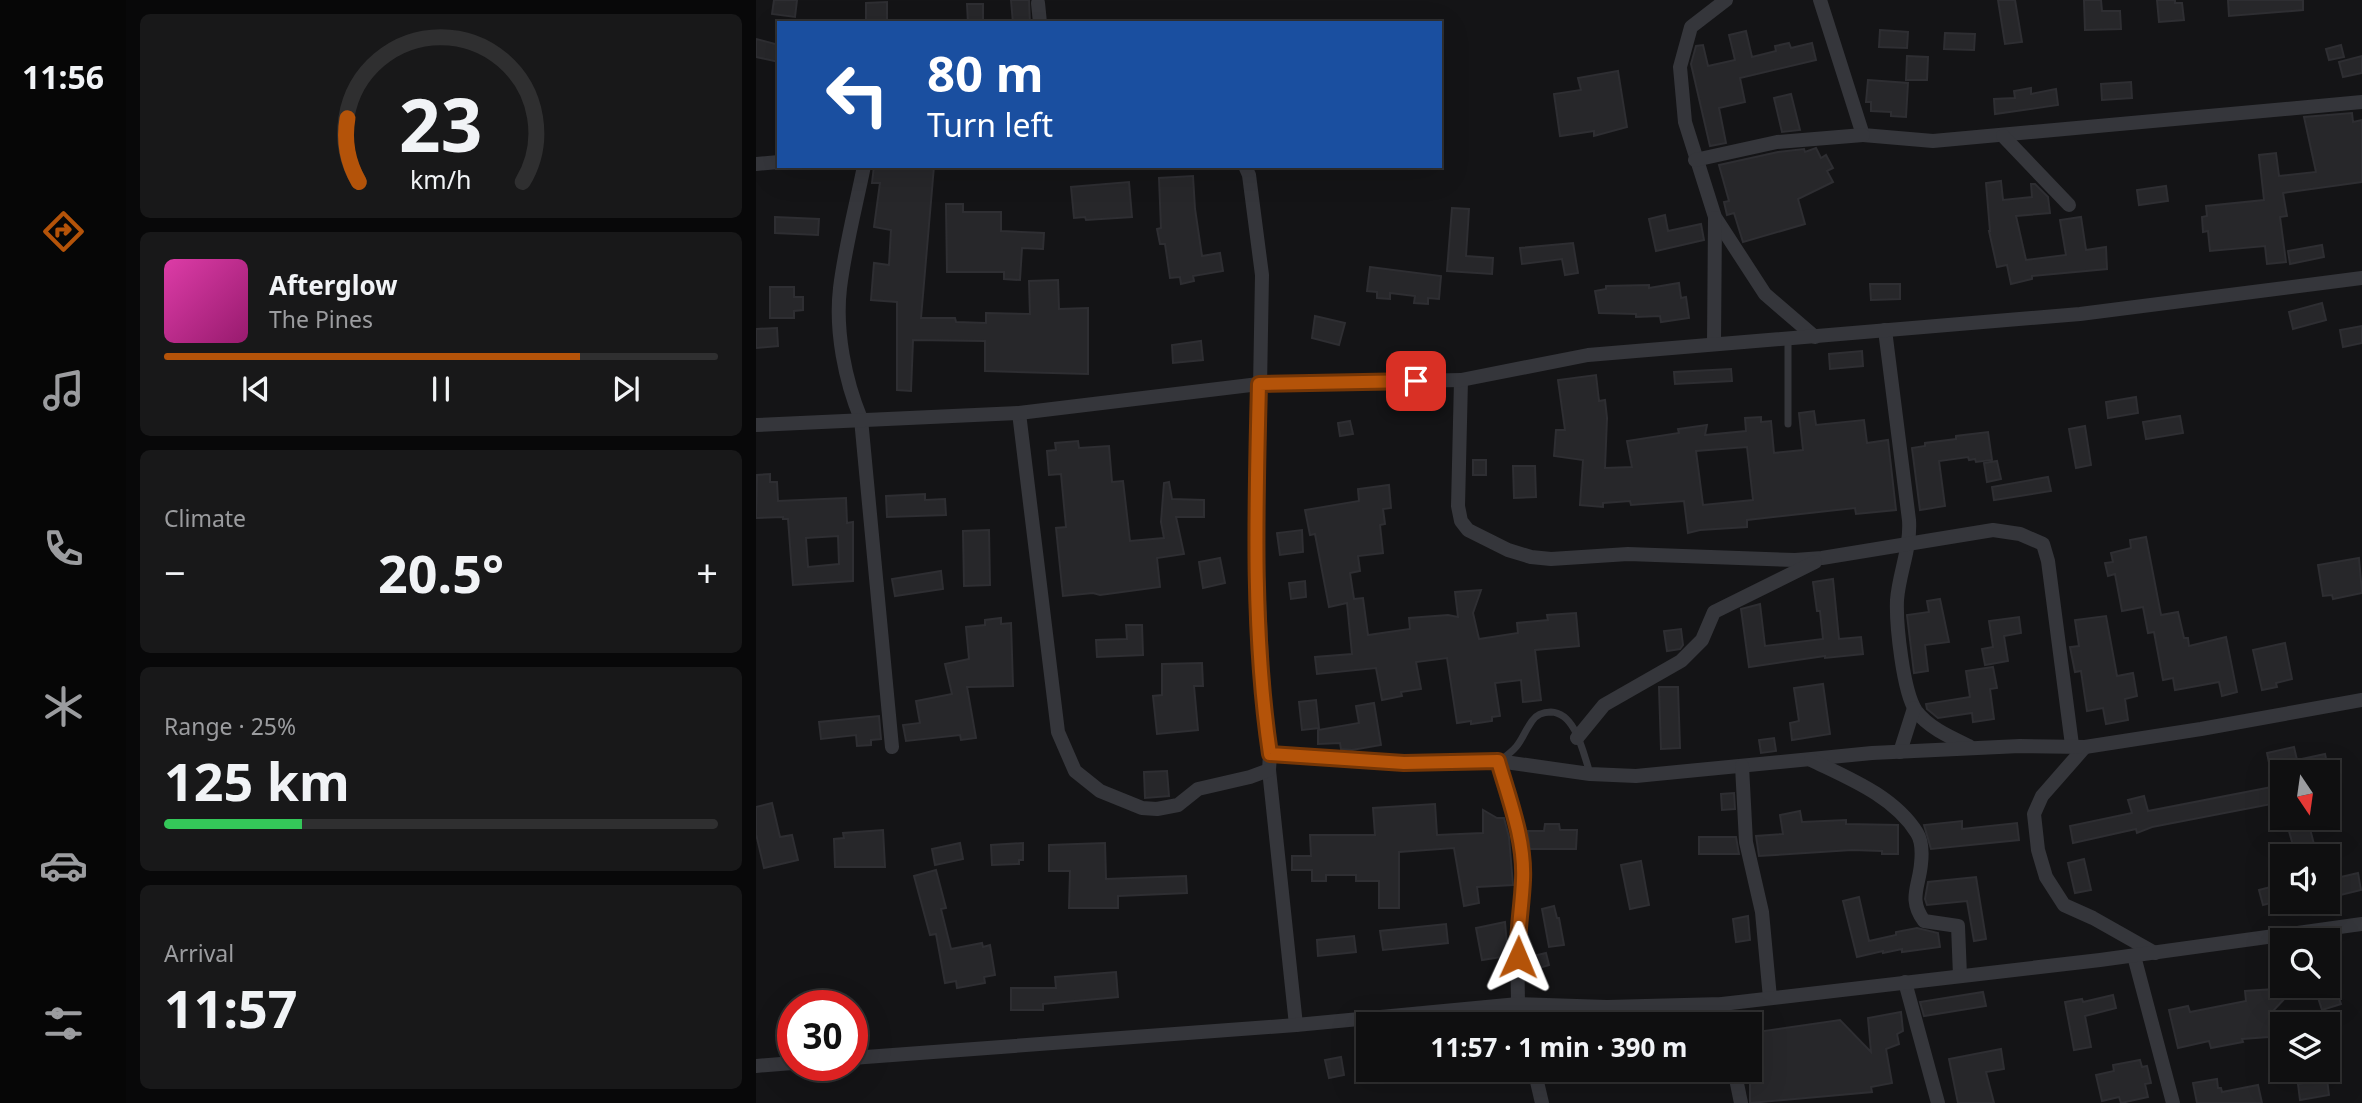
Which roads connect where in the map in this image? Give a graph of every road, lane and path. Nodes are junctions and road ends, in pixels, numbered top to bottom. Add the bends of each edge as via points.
1 (1726, 0) edge
2 (1820, 0) edge
3 (1038, 3) dead end
4 (1040, 21) edge
5 (2362, 102) edge
6 (1863, 135) junction
7 (2003, 136) junction
8 (1695, 160) junction
9 (777, 162) edge
10 (756, 164) edge
11 (864, 168) edge
12 (1246, 168) edge
13 (2069, 205) dead end
14 (1715, 217) junction
15 (2362, 278) edge
16 (1885, 330) junction
17 (1815, 337) junction
18 (1788, 339) junction
19 (1714, 343) junction
20 (1461, 380) junction
21 (1259, 384) junction
22 (1019, 413) junction
23 (861, 419) junction
24 (756, 425) edge
25 (1788, 425) dead end
26 (1909, 543) junction
27 (1822, 558) junction
28 (2362, 700) edge
29 (1914, 708) junction
30 (1577, 738) junction
31 (2078, 746) junction
32 (892, 747) dead end
33 (1973, 748) junction
34 (1900, 751) junction
35 (1270, 754) junction
36 (1810, 760) junction
37 (1498, 761) junction
38 (1742, 766) junction
39 (1269, 770) junction
40 (1590, 774) junction
41 (2362, 924) edge
42 (2155, 953) junction
43 (2134, 956) junction
44 (1960, 976) junction
45 (1905, 982) junction
46 (1770, 998) junction
47 (1518, 1004) junction
48 (1721, 1004) junction
49 (1520, 1012) edge
50 (1723, 1012) edge
51 (1296, 1026) junction
52 (868, 1057) edge
53 (777, 1064) edge
54 (756, 1066) edge
55 (1537, 1082) edge
56 (1737, 1082) edge
57 (1542, 1103) edge
58 (1741, 1103) edge
59 (1938, 1103) edge
60 (2173, 1103) edge

1 - 8 street via 1691,27 1680,67 1685,122
2 - 6 street
3 - 4 street
5 - 7 street
6 - 7 street via 1933,141
6 - 8 street via 1777,142
7 - 13 street
8 - 14 street
9 - 10 street
11 - 23 street via 840,289 839,328 850,392
12 - 21 street via 1262,275
14 - 17 street via 1765,294
14 - 19 street
15 - 16 street via 2156,306
16 - 17 street
16 - 26 street
17 - 18 street
18 - 19 street
18 - 25 lane
19 - 20 street via 1588,355
20 - 21 street
20 - 27 street via 1461,521 1468,530 1508,550 1551,559 1628,554
21 - 22 street
21 - 35 street via 1257,556
22 - 23 street
22 - 39 street via 1058,732 1075,771 1100,791 1142,808 1157,809 1178,805 1198,789
23 - 24 street
23 - 32 street
26 - 27 street
26 - 29 street via 1897,599 1901,656
26 - 31 street via 1993,530 2043,544
27 - 30 street via 1714,612 1702,640 1681,661 1604,705
28 - 31 street
29 - 33 street via 1928,724
29 - 34 street
30 - 37 lane via 1566,716 1545,712 1533,718 1517,748
30 - 40 lane
31 - 33 street
31 - 42 street via 2034,814 2046,877 2064,905
33 - 34 street
34 - 36 street
35 - 37 street via 1404,763
35 - 39 street
36 - 38 street
36 - 44 street via 1866,787 1898,811 1918,834 1917,912 1924,921 1958,926
37 - 40 street
37 - 47 street via 1519,835 1524,878 1517,933
38 - 40 street via 1636,776
38 - 46 street via 1746,842 1762,912
39 - 51 street
41 - 42 street
42 - 43 street
43 - 44 street
43 - 60 street
44 - 45 street
45 - 46 street
45 - 59 street
46 - 48 street
47 - 48 street
47 - 49 street
47 - 51 street
48 - 50 street
51 - 52 street
53 - 54 street
55 - 57 street
56 - 58 street

